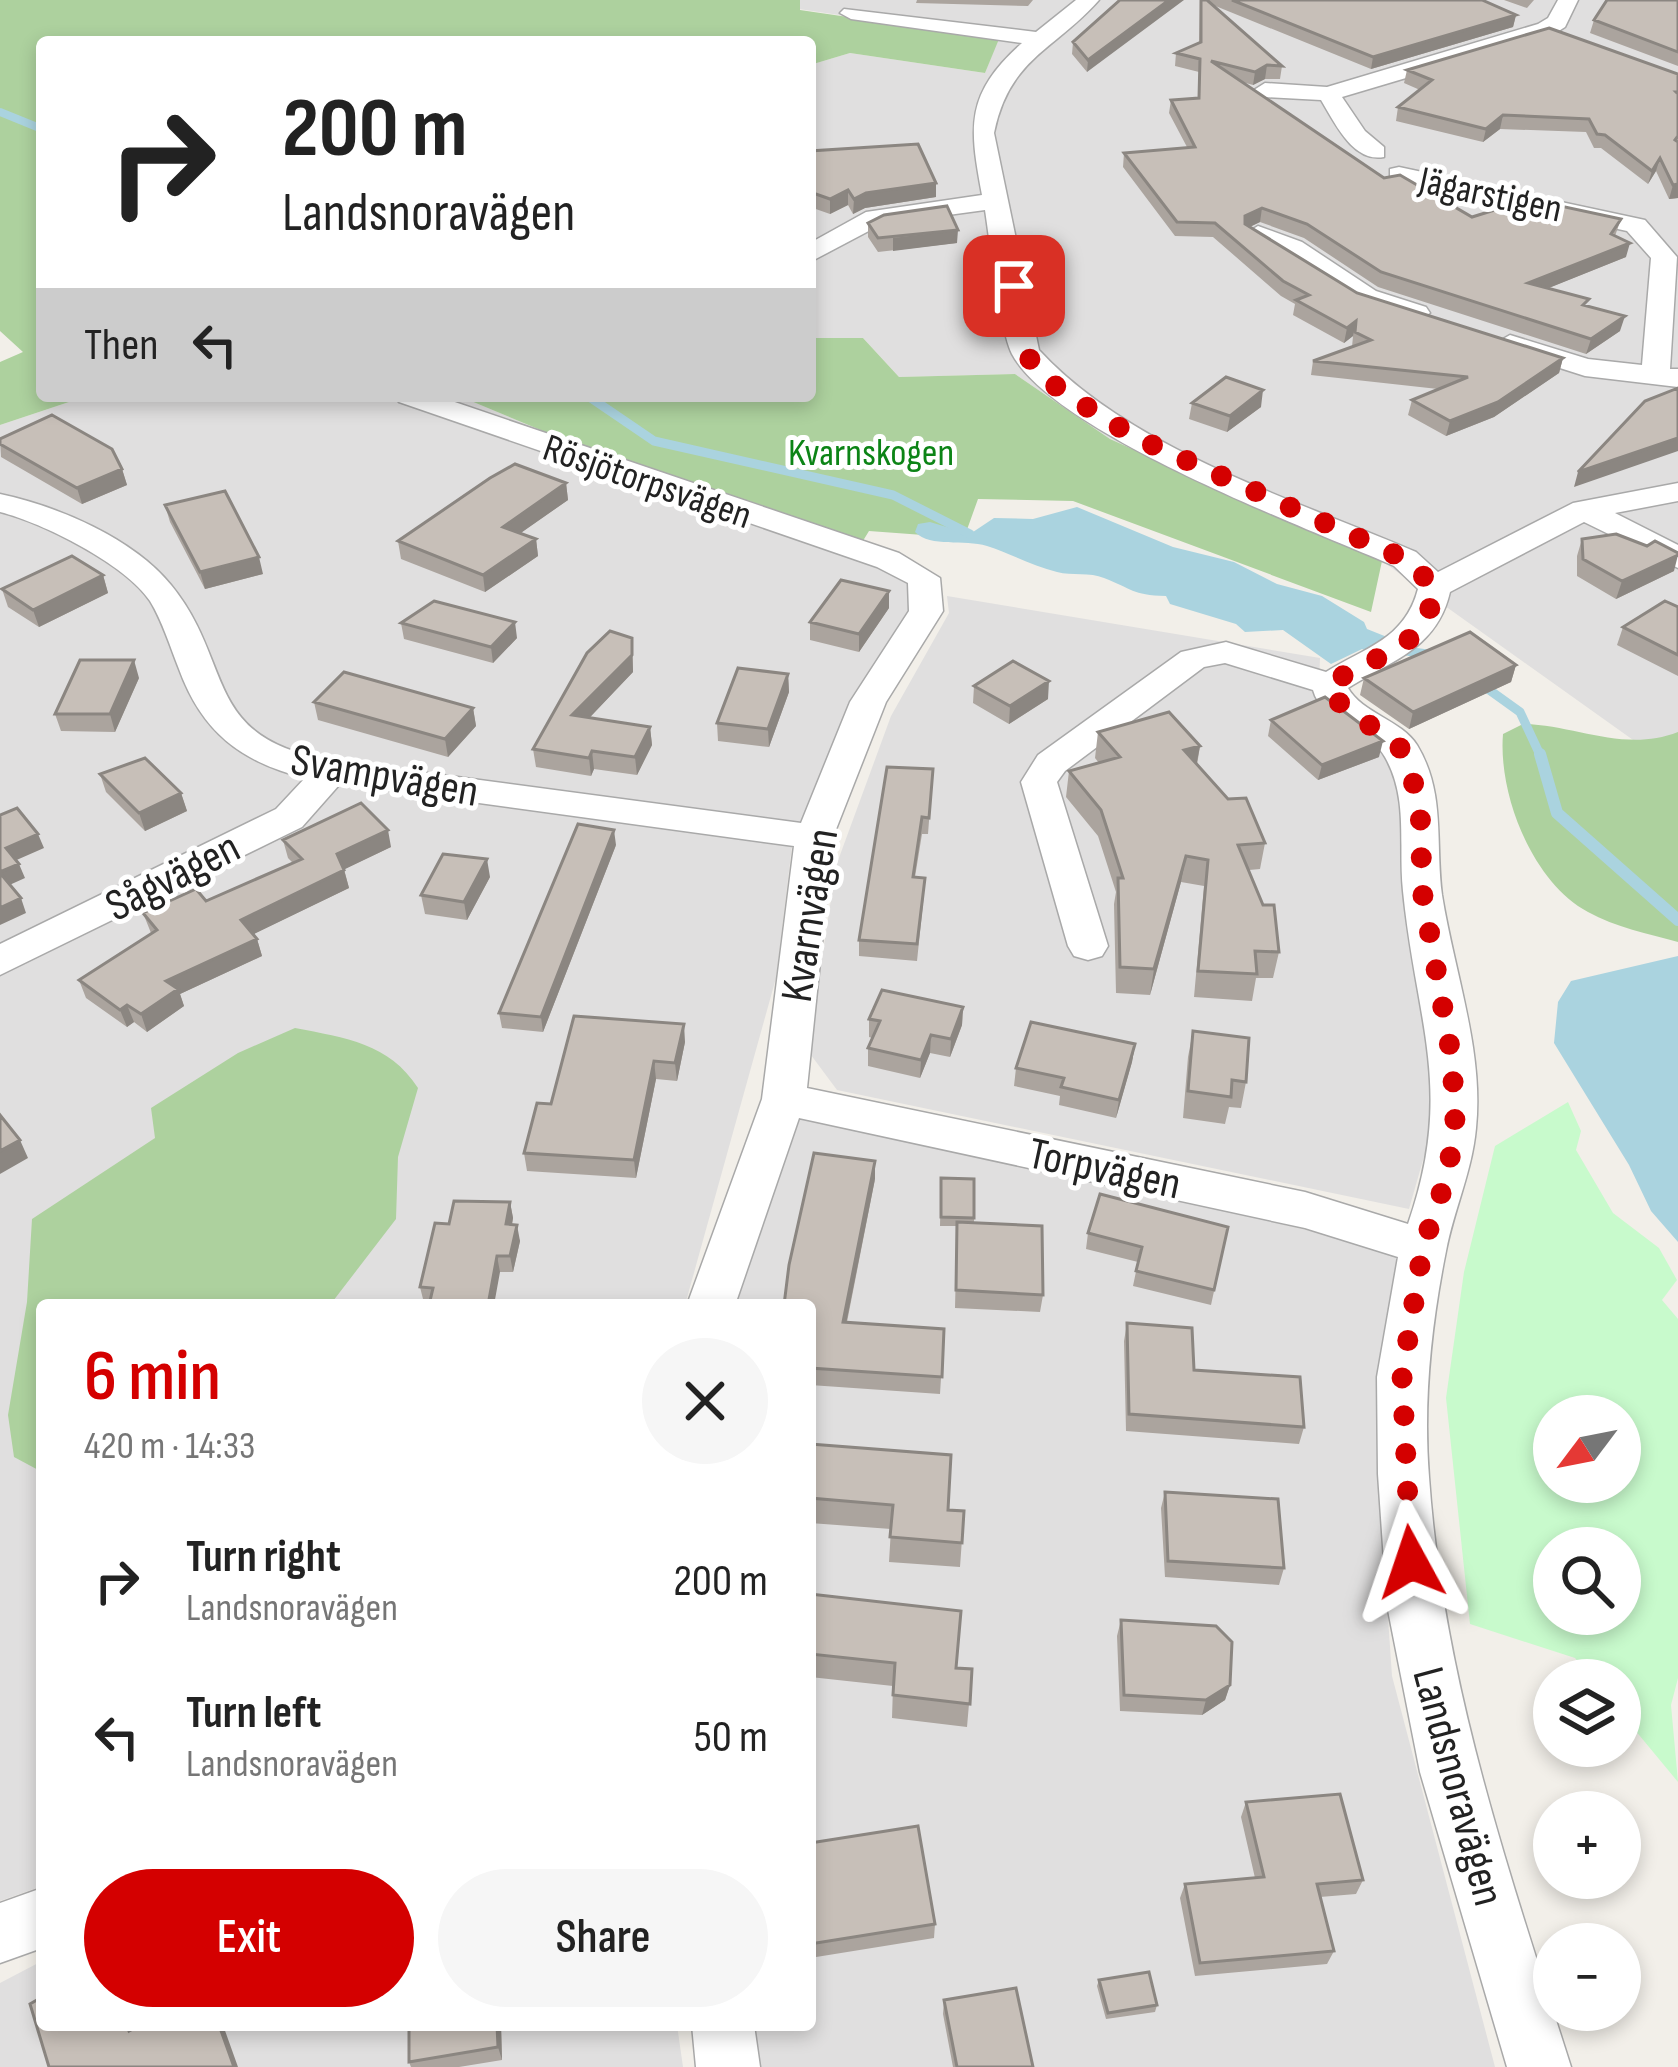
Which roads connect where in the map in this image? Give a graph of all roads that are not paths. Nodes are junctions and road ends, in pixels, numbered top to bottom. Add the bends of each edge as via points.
1 (1089, 0) edge
2 (1568, 0) edge
3 (851, 13) dead end
4 (1515, 14) edge
5 (1555, 33) junction
6 (1035, 38) junction
7 (1265, 90) edge
8 (1328, 94) junction
9 (1376, 152) dead end
10 (1399, 174) edge
11 (997, 201) junction
12 (1258, 234) edge
13 (816, 251) edge
14 (1667, 376) edge
15 (427, 402) edge
16 (1678, 492) edge
17 (0, 503) edge
18 (1584, 510) junction
19 (1678, 558) edge
20 (888, 560) joint
21 (1435, 587) junction
22 (1330, 684) junction
23 (330, 773) junction
24 (814, 837) junction
25 (1088, 946) dead end
26 (0, 961) edge
27 (784, 1099) junction
28 (1423, 1247) junction
29 (712, 1299) edge
30 (36, 1920) edge
31 (0, 1933) edge
32 (724, 2031) edge
33 (728, 2067) edge
34 (1539, 2067) edge

1 - 6 street
2 - 5 street
3 - 6 street
4 - 5 street
5 - 8 street
6 - 11 street via 986,100 982,133
7 - 8 street
8 - 9 street, Jägarstigen
10 - 14 street, Jägarstigen via 1636,225 1664,257 1657,315
11 - 13 street via 875,218
11 - 21 street via 1025,352 1040,374 1135,437 1405,559
12 - 14 street, Jägarstigen via 1366,297 1585,367
15 - 20 street, Rösjötorpsvägen
16 - 18 street
17 - 23 street, Svampvägen via 36,512 148,580 179,626 208,702 239,738
18 - 19 street
18 - 21 street
20 - 24 street, Kvarnvägen via 924,578 926,611 868,702
21 - 22 street via 1425,626
22 - 25 street, Landsnoravägen via 1226,652 1193,659 1051,763 1039,782 1042,800
22 - 28 street, Landsnoravägen via 1332,697 1400,748 1420,800 1422,890 1455,1122
23 - 24 street, Svampvägen
23 - 26 street, Sågvägen via 289,818
24 - 27 street, Kvarnvägen
27 - 28 street, Torpvägen via 1305,1210
27 - 29 street, Kvarnvägen
28 - 34 street, Landsnoravägen via 1402,1376 1414,1605 1449,1772
30 - 31 street
32 - 33 street

